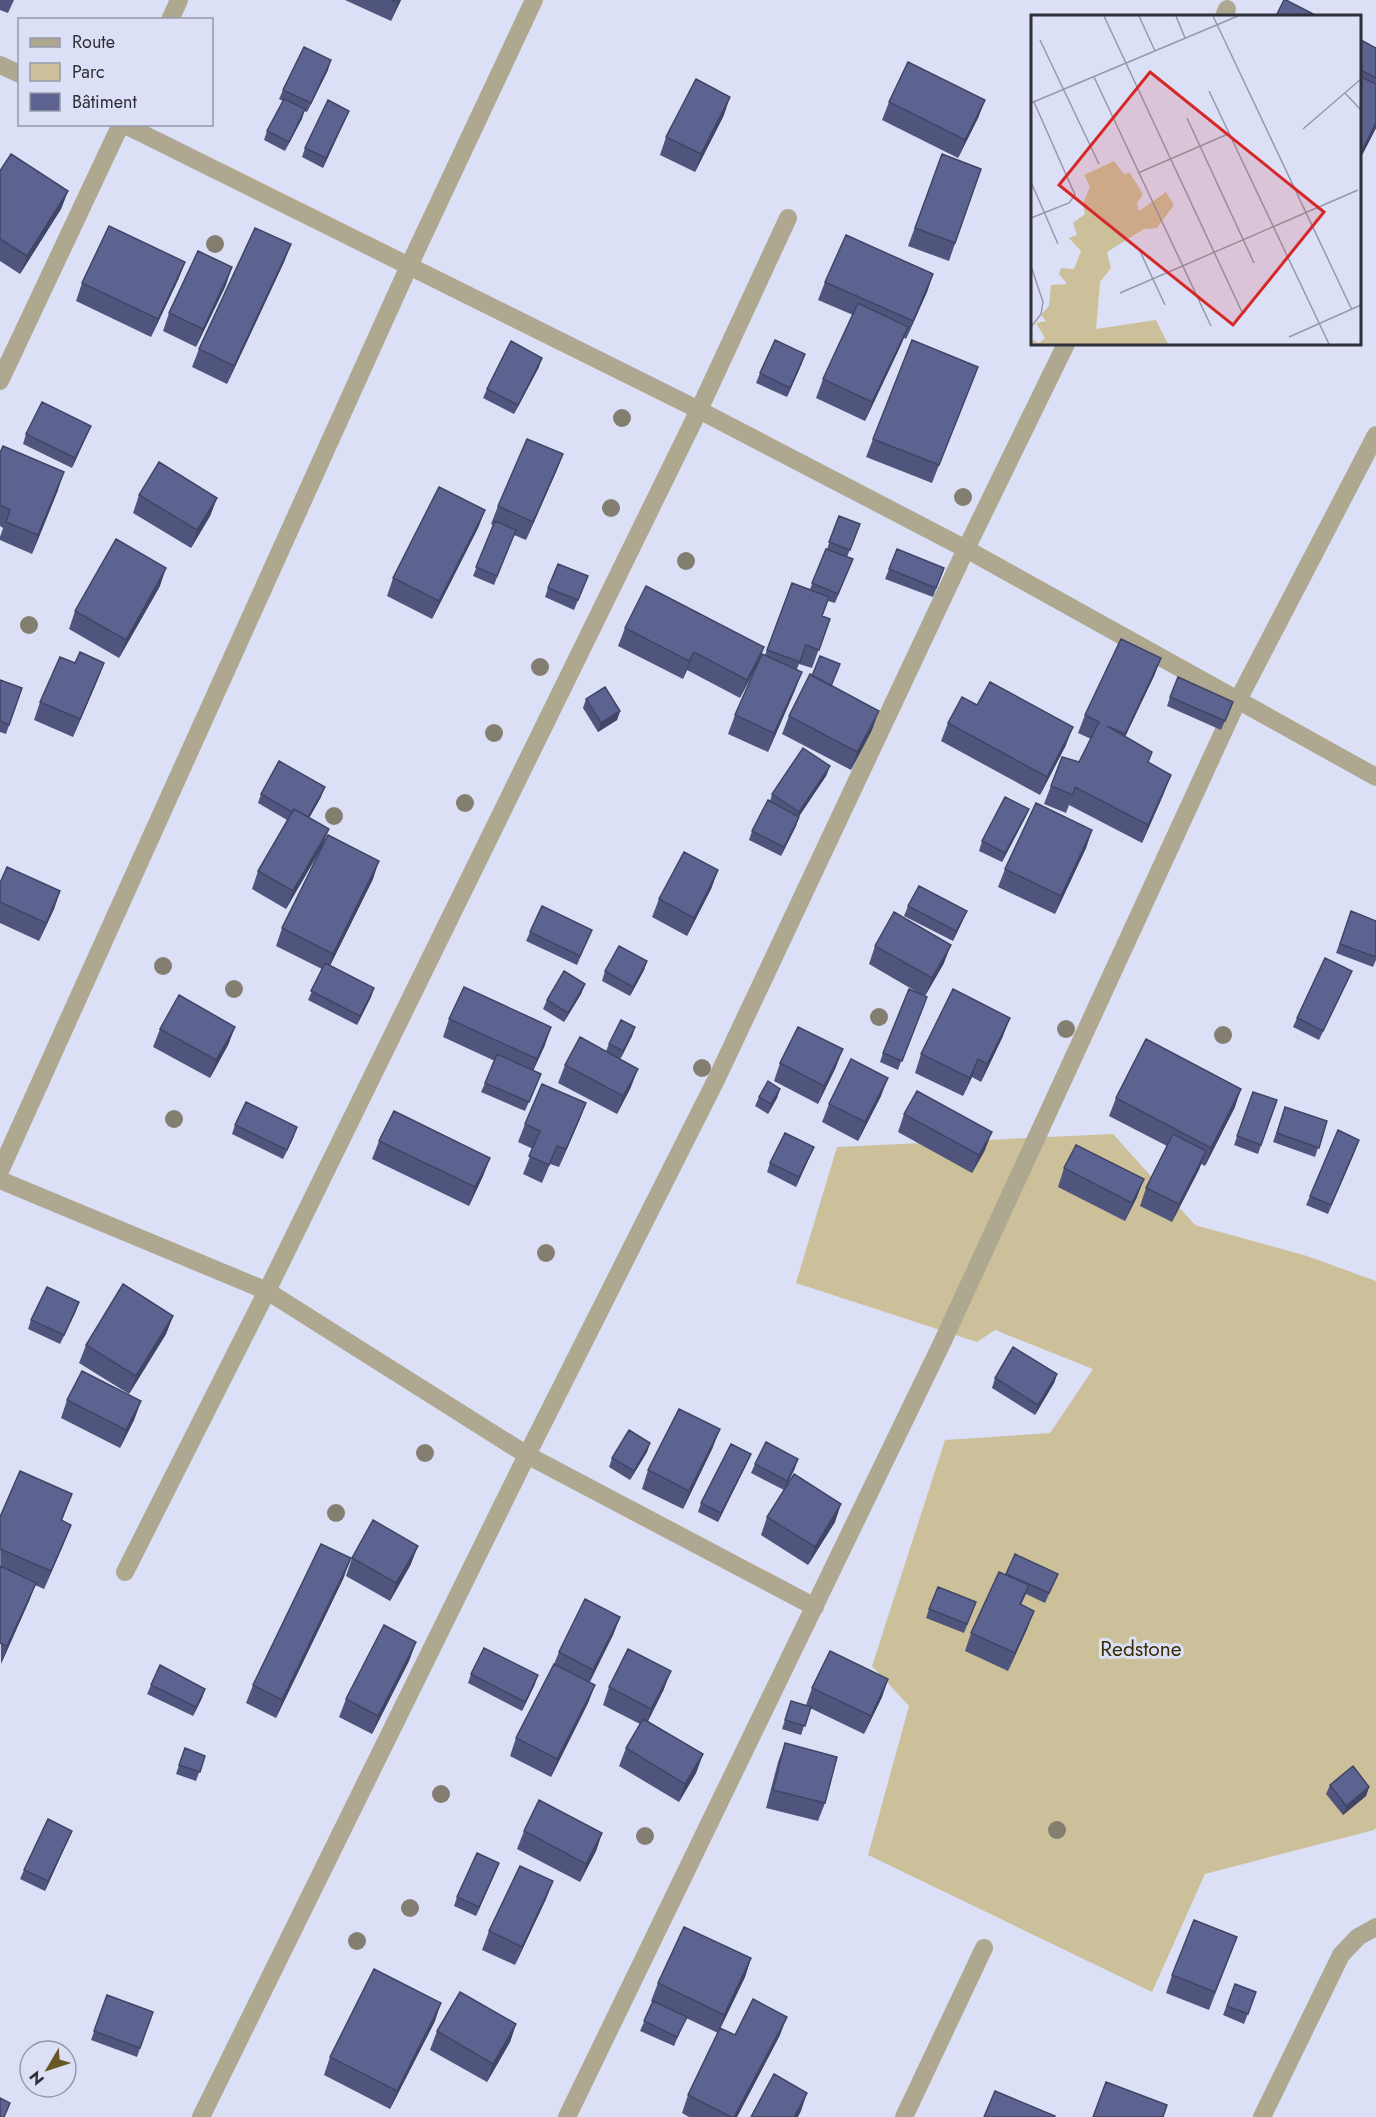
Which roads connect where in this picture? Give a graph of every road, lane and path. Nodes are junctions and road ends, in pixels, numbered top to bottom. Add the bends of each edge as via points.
1 (179, 0) edge
2 (534, 0) edge
3 (171, 18) edge
4 (0, 65) edge
5 (18, 73) edge
6 (121, 126) edge
7 (126, 126) edge
8 (789, 218) dead end
9 (409, 266) junction
10 (1066, 345) edge
11 (0, 381) edge
12 (699, 410) junction
13 (1376, 435) edge
14 (966, 549) junction
15 (1238, 700) junction
16 (1376, 777) edge
17 (0, 1171) edge
18 (0, 1180) edge
19 (267, 1291) junction
20 (527, 1455) junction
21 (125, 1572) dead end
22 (815, 1607) junction
23 (1376, 1927) edge
24 (984, 1948) dead end
25 (201, 2117) edge
26 (567, 2117) edge
27 (904, 2117) edge
28 (1262, 2117) edge

1 - 3 street
2 - 9 street
4 - 5 street
6 - 11 street
7 - 9 street
8 - 12 street
9 - 12 street
9 - 17 street
10 - 14 street
12 - 14 street
12 - 19 street
13 - 15 street
14 - 15 street
14 - 20 street via 716,1080
15 - 16 street
15 - 22 street via 942,1343
18 - 19 street
19 - 20 street
19 - 21 street
20 - 22 street
20 - 25 street
22 - 26 street
23 - 28 street via 1358,1936 1341,1955
24 - 27 street

